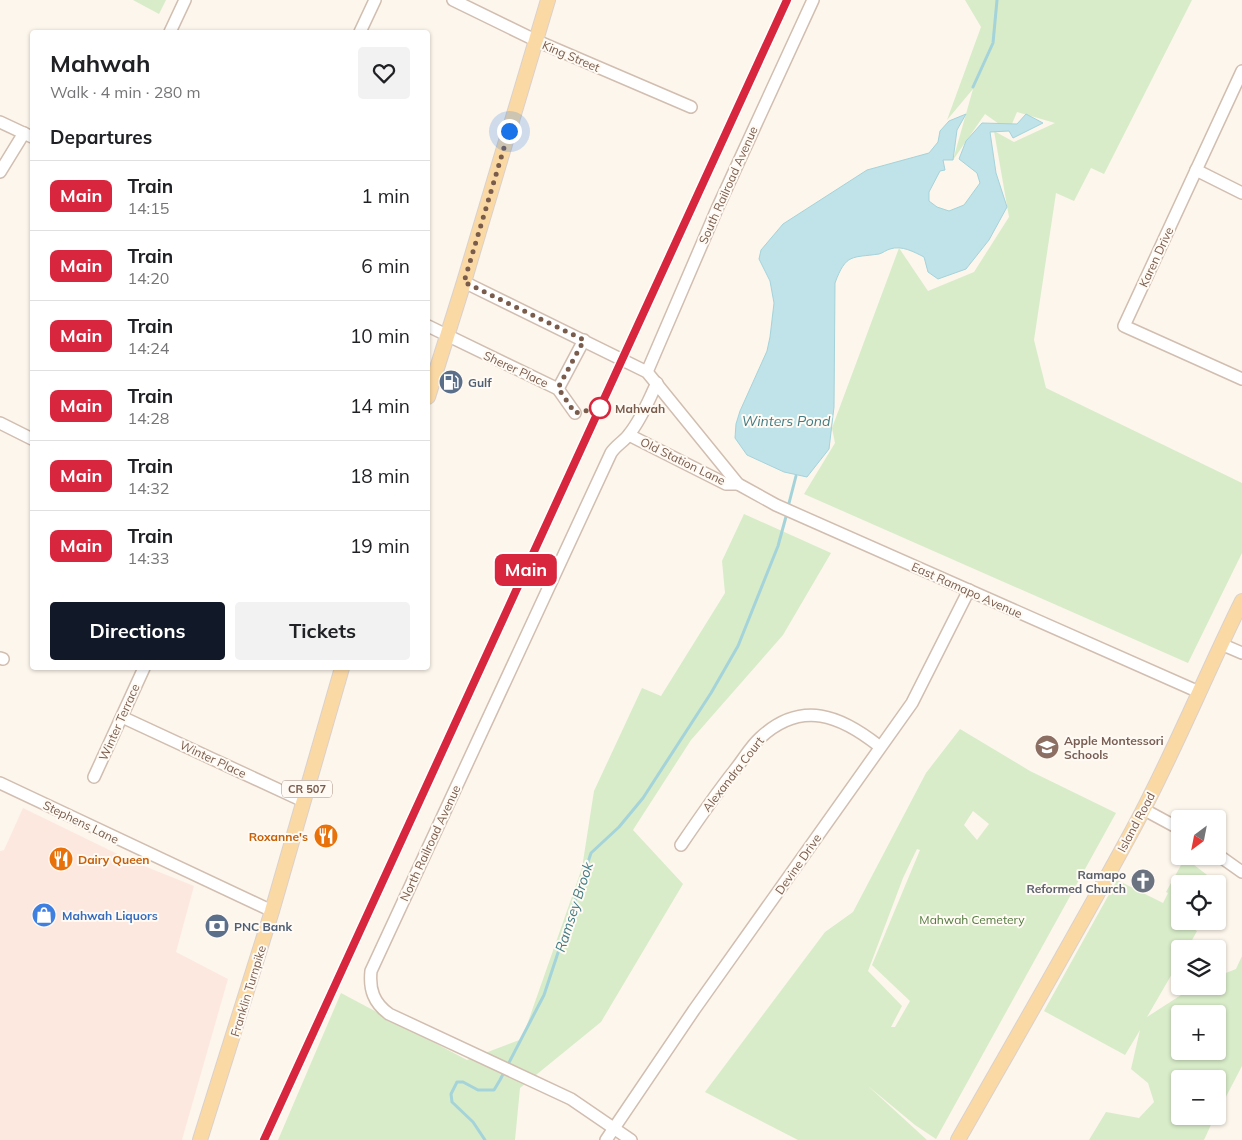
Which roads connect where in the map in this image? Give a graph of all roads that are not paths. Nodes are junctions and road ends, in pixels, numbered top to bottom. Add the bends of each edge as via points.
1 (185, 0) edge
2 (375, 0) edge
3 (453, 0) edge
4 (548, 0) edge
5 (813, 0) edge
6 (171, 30) edge
7 (361, 30) edge
8 (537, 41) junction
9 (1242, 71) edge
10 (691, 107) dead end
11 (0, 122) edge
12 (28, 135) edge
13 (1196, 170) junction
14 (0, 172) edge
15 (1242, 193) edge
16 (464, 282) junction
17 (430, 327) edge
18 (447, 336) junction
19 (584, 340) junction
20 (646, 372) junction
21 (1242, 379) edge
22 (657, 383) junction
23 (558, 388) junction
24 (430, 391) edge
25 (575, 413) dead end
26 (0, 423) edge
27 (30, 433) edge
28 (629, 435) junction
29 (738, 484) junction
30 (969, 590) junction
31 (1242, 601) edge
32 (1221, 644) junction
33 (1242, 653) edge
34 (143, 670) edge
35 (341, 670) edge
36 (1199, 692) junction
37 (122, 717) junction
38 (879, 746) junction
39 (94, 777) dead end
40 (0, 783) edge
41 (303, 801) junction
42 (1143, 809) junction
43 (1171, 823) edge
44 (681, 845) dead end
45 (1226, 860) edge
46 (1226, 861) edge
47 (1242, 866) edge
48 (1242, 872) edge
49 (272, 911) junction
50 (612, 1129) junction
51 (200, 1140) edge
52 (606, 1140) edge
53 (630, 1140) edge
54 (958, 1140) edge

1 - 6 street
2 - 7 street
3 - 8 street, King Street
4 - 8 main road
5 - 20 street, South Railroad Avenue
8 - 10 street, King Street
8 - 16 main road
9 - 13 street, Karen Drive
11 - 12 street
12 - 14 street
13 - 15 street
13 - 21 street, Karen Drive via 1124,326
16 - 18 main road
16 - 19 street
17 - 18 street, Sherer Place
18 - 23 street, Sherer Place
18 - 24 main road
19 - 20 street
19 - 23 street
20 - 22 street
22 - 28 street
22 - 29 street
23 - 25 street, Sherer Place
26 - 27 street
28 - 29 street, Old Station Lane via 726,484
28 - 50 street, North Railroad Avenue via 610,453 371,971 376,1001 389,1014 571,1099
29 - 30 street, East Ramapo Avenue via 801,517
30 - 36 street, East Ramapo Avenue
30 - 38 street, Devine Drive via 912,703
31 - 32 main road, Island Road
32 - 33 street
32 - 36 main road, Island Road
34 - 37 street, Winter Terrace
35 - 41 main road, Franklin Turnpike / CR 507
36 - 42 main road, Island Road
37 - 39 street, Winter Terrace
37 - 41 street, Winter Place
38 - 44 street, Alexandra Court via 857,728 830,717 805,716 781,723 757,742
38 - 50 street, Devine Drive
40 - 49 street, Stephens Lane
41 - 49 main road, Franklin Turnpike / CR 507
42 - 43 street
42 - 54 main road, Island Road via 1047,987
45 - 47 street
46 - 48 street
49 - 51 main road, Franklin Turnpike / CR 507
50 - 52 street
50 - 53 street, North Railroad Avenue

